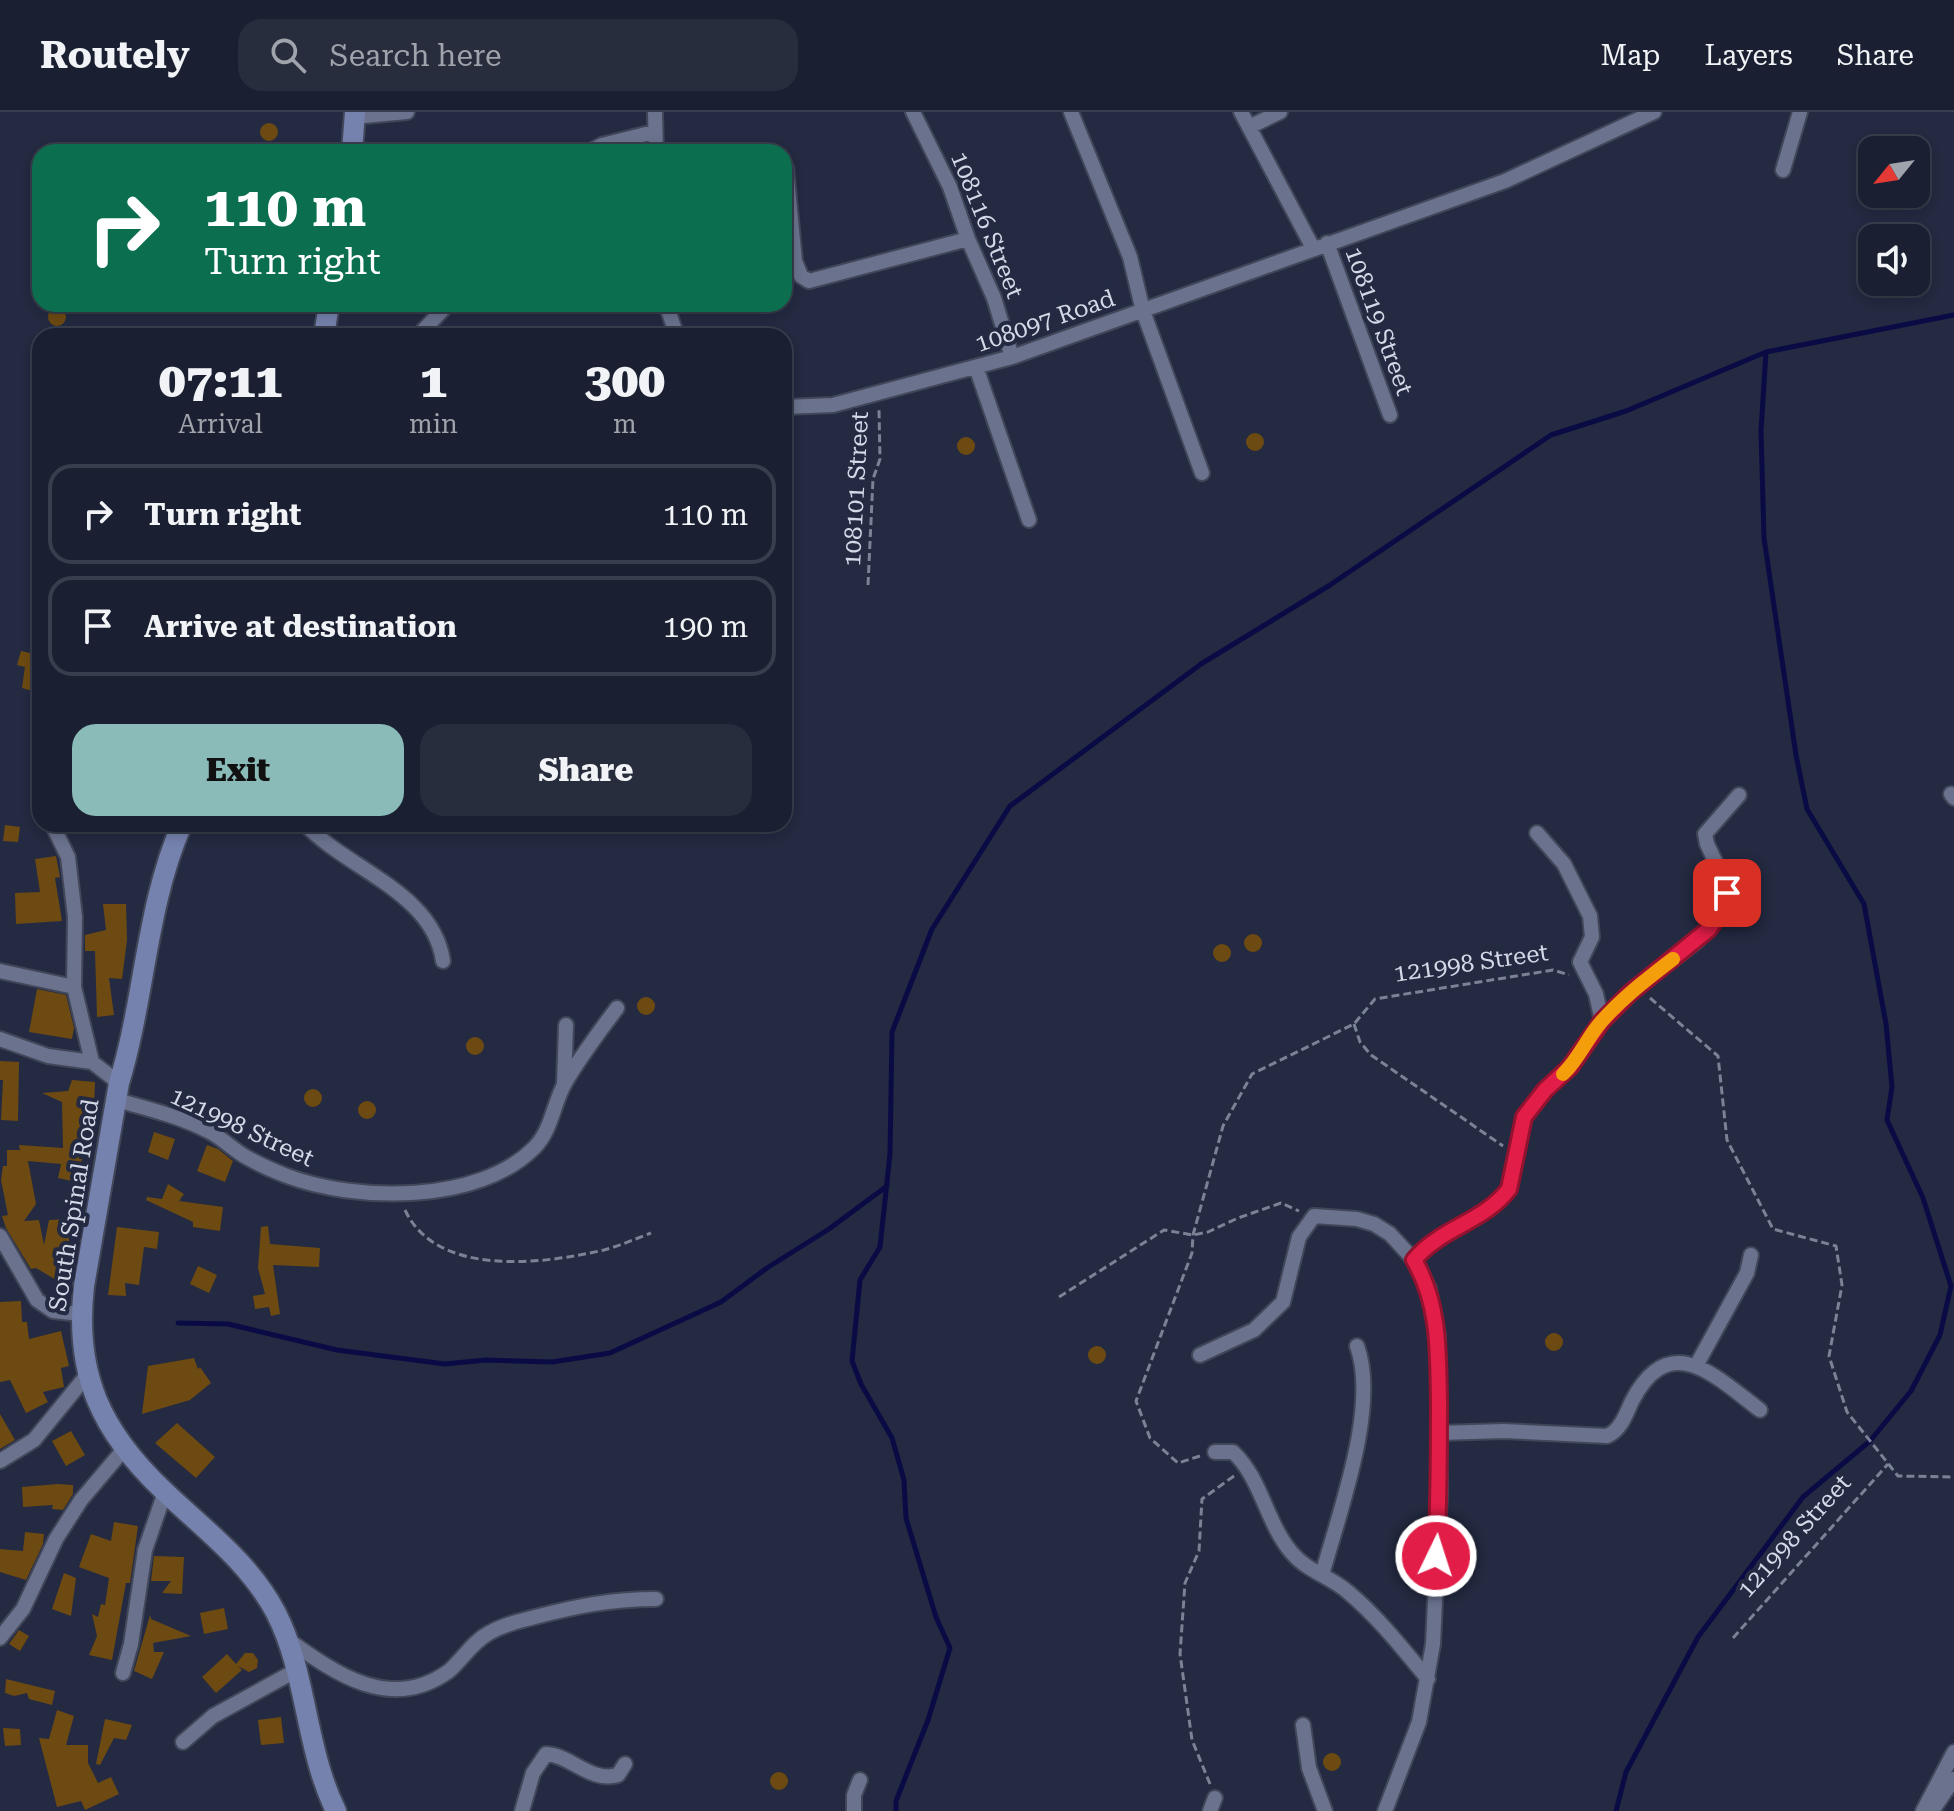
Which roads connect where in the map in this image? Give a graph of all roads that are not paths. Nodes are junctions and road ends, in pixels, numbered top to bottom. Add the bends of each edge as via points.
1 (407, 112) edge
2 (655, 112) edge
3 (913, 112) edge
4 (1071, 112) edge
5 (1241, 112) edge
6 (1280, 112) edge
7 (1654, 112) edge
8 (1800, 112) edge
9 (388, 113) edge
10 (355, 114) edge
11 (1249, 127) junction
12 (654, 132) junction
13 (353, 144) edge
14 (606, 144) edge
15 (655, 144) edge
16 (1783, 170) dead end
17 (792, 230) edge
18 (968, 239) junction
19 (1320, 246) junction
20 (1143, 311) junction
21 (440, 312) edge
22 (426, 328) edge
23 (1012, 357) junction
24 (976, 367) junction
25 (792, 407) edge
26 (1390, 415) dead end
27 (1202, 473) dead end
28 (1029, 520) dead end
29 (1739, 795) dead end
30 (56, 832) edge
31 (179, 832) edge
32 (315, 832) edge
33 (1537, 833) dead end
34 (443, 961) dead end
35 (0, 971) edge
36 (74, 987) junction
37 (617, 1008) dead end
38 (1602, 1021) junction
39 (566, 1025) dead end
40 (0, 1039) edge
41 (92, 1062) junction
42 (564, 1085) junction
43 (118, 1091) junction
44 (0, 1236) edge
45 (1751, 1255) dead end
46 (1414, 1260) junction
47 (81, 1314) junction
48 (1357, 1346) dead end
49 (1200, 1355) dead end
50 (1696, 1366) junction
51 (87, 1375) junction
52 (1760, 1410) dead end
53 (1440, 1433) junction
54 (125, 1448) junction
55 (1215, 1452) road end
56 (0, 1461) edge
57 (165, 1492) junction
58 (1322, 1575) junction
59 (656, 1599) dead end
60 (0, 1638) edge
61 (287, 1639) junction
62 (295, 1671) junction
63 (123, 1673) dead end
64 (1428, 1679) junction
65 (1303, 1725) dead end
66 (183, 1742) dead end
67 (1954, 1752) edge
68 (625, 1764) dead end
69 (1954, 1779) edge
70 (860, 1780) dead end
71 (336, 1811) edge
72 (522, 1811) edge
73 (854, 1811) edge
74 (1325, 1811) edge
75 (1385, 1811) edge
76 (1923, 1811) edge
77 (1932, 1811) edge

1 - 9 street
2 - 12 street
3 - 18 street, 108116 Street via 950,187
4 - 20 street via 1130,257
5 - 11 street
6 - 11 street
7 - 19 street, 108097 Road via 1505,181
8 - 16 street
9 - 10 street
10 - 13 street
11 - 19 street
12 - 14 street
12 - 15 street
17 - 18 street via 795,261 809,281
18 - 23 street, 108116 Street
19 - 20 street, 108097 Road
19 - 26 street, 108119 Street
20 - 23 street, 108097 Road
20 - 27 street
21 - 22 street
23 - 24 street, 108097 Road
24 - 25 street, 108097 Road via 833,405
24 - 28 street
29 - 38 street via 1705,834 1726,884 1724,908 1697,941
30 - 36 street via 68,857 75,917
31 - 43 street, South Spinal Road via 151,924
32 - 34 street via 422,915 440,941
33 - 38 street via 1564,864 1590,916 1592,937 1580,962
35 - 36 street
36 - 41 street
37 - 42 street, 121998 Street
38 - 46 street via 1570,1067 1524,1117 1504,1196 1426,1245
39 - 42 street
40 - 41 street via 48,1056
41 - 43 street
42 - 43 street, 121998 Street via 546,1131 510,1166 462,1186 397,1192 339,1191 287,1176 247,1158 212,1133
43 - 47 street, South Spinal Road
44 - 47 street via 37,1300 53,1311
45 - 50 street via 1747,1273
46 - 49 street via 1374,1224 1314,1216 1299,1237 1283,1302 1254,1330
46 - 53 street via 1429,1289 1438,1336
47 - 51 street, South Spinal Road
48 - 58 street via 1365,1381 1355,1456
50 - 52 street
50 - 53 street via 1672,1362 1657,1371 1607,1436
51 - 54 street, South Spinal Road via 98,1405
51 - 56 street via 34,1440
53 - 64 street
54 - 57 street, South Spinal Road
54 - 60 street via 81,1500 23,1609
55 - 58 street via 1233,1452 1247,1467 1283,1542
57 - 61 street, South Spinal Road via 232,1553 267,1599
57 - 63 street via 145,1550
58 - 64 street via 1367,1610
59 - 61 street via 603,1601 508,1624 480,1639 433,1681 402,1689 377,1688 342,1676
61 - 62 street, South Spinal Road
62 - 66 street via 213,1716
62 - 71 street, South Spinal Road via 318,1769
64 - 75 street via 1419,1722
65 - 74 street via 1309,1768
67 - 76 street
68 - 72 street via 618,1775 599,1776 546,1754 533,1773
69 - 77 street
70 - 73 street

